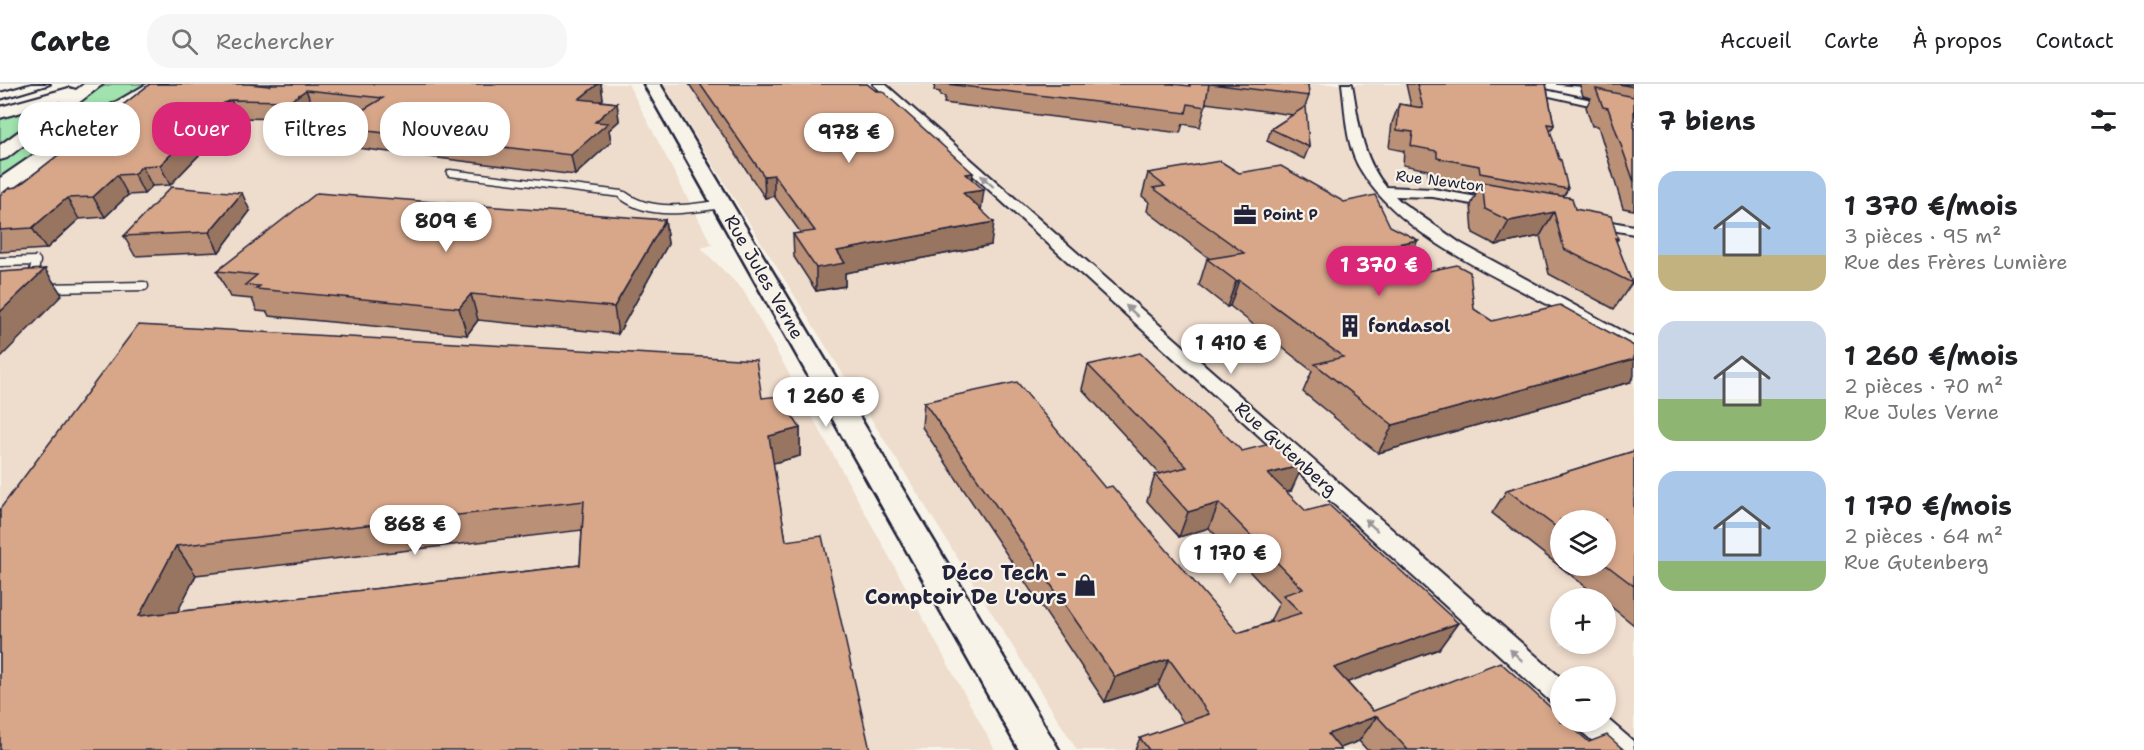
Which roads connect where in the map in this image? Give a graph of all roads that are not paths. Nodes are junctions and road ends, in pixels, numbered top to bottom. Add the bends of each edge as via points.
1 (45, 84) edge
2 (63, 84) edge
3 (159, 84) edge
4 (652, 84) edge
5 (878, 84) edge
6 (1347, 84) edge
7 (1501, 84) edge
8 (95, 85) edge
9 (0, 96) edge
10 (0, 102) edge
11 (70, 102) edge
12 (130, 102) edge
13 (1634, 112) edge
14 (0, 113) edge
15 (18, 140) edge
16 (0, 154) edge
17 (46, 156) edge
18 (450, 173) dead end
19 (0, 188) edge
20 (1383, 191) junction
21 (721, 204) junction
22 (1517, 208) edge
23 (1576, 219) edge
24 (1634, 230) edge
25 (0, 262) edge
26 (144, 286) dead end
27 (1634, 345) edge
28 (1550, 685) edge
29 (1602, 732) edge
30 (1040, 750) edge
31 (1623, 750) edge

1 - 9 street
2 - 10 main road
3 - 12 main road
4 - 21 main road, Rue Jules Verne
28 -> 5 street, Rue Gutenberg
6 - 20 street via 1358,150 1368,174
7 - 13 street
8 - 11 main road
8 - 14 main road
15 - 16 main road
17 - 19 main road
18 - 21 lane via 621,194 636,205 682,210
20 - 22 street, Rue Newton via 1433,194
20 - 27 street via 1447,241
21 - 30 main road, Rue Jules Verne
23 - 24 street
25 - 26 lane via 36,261 28,289
29 - 31 street

